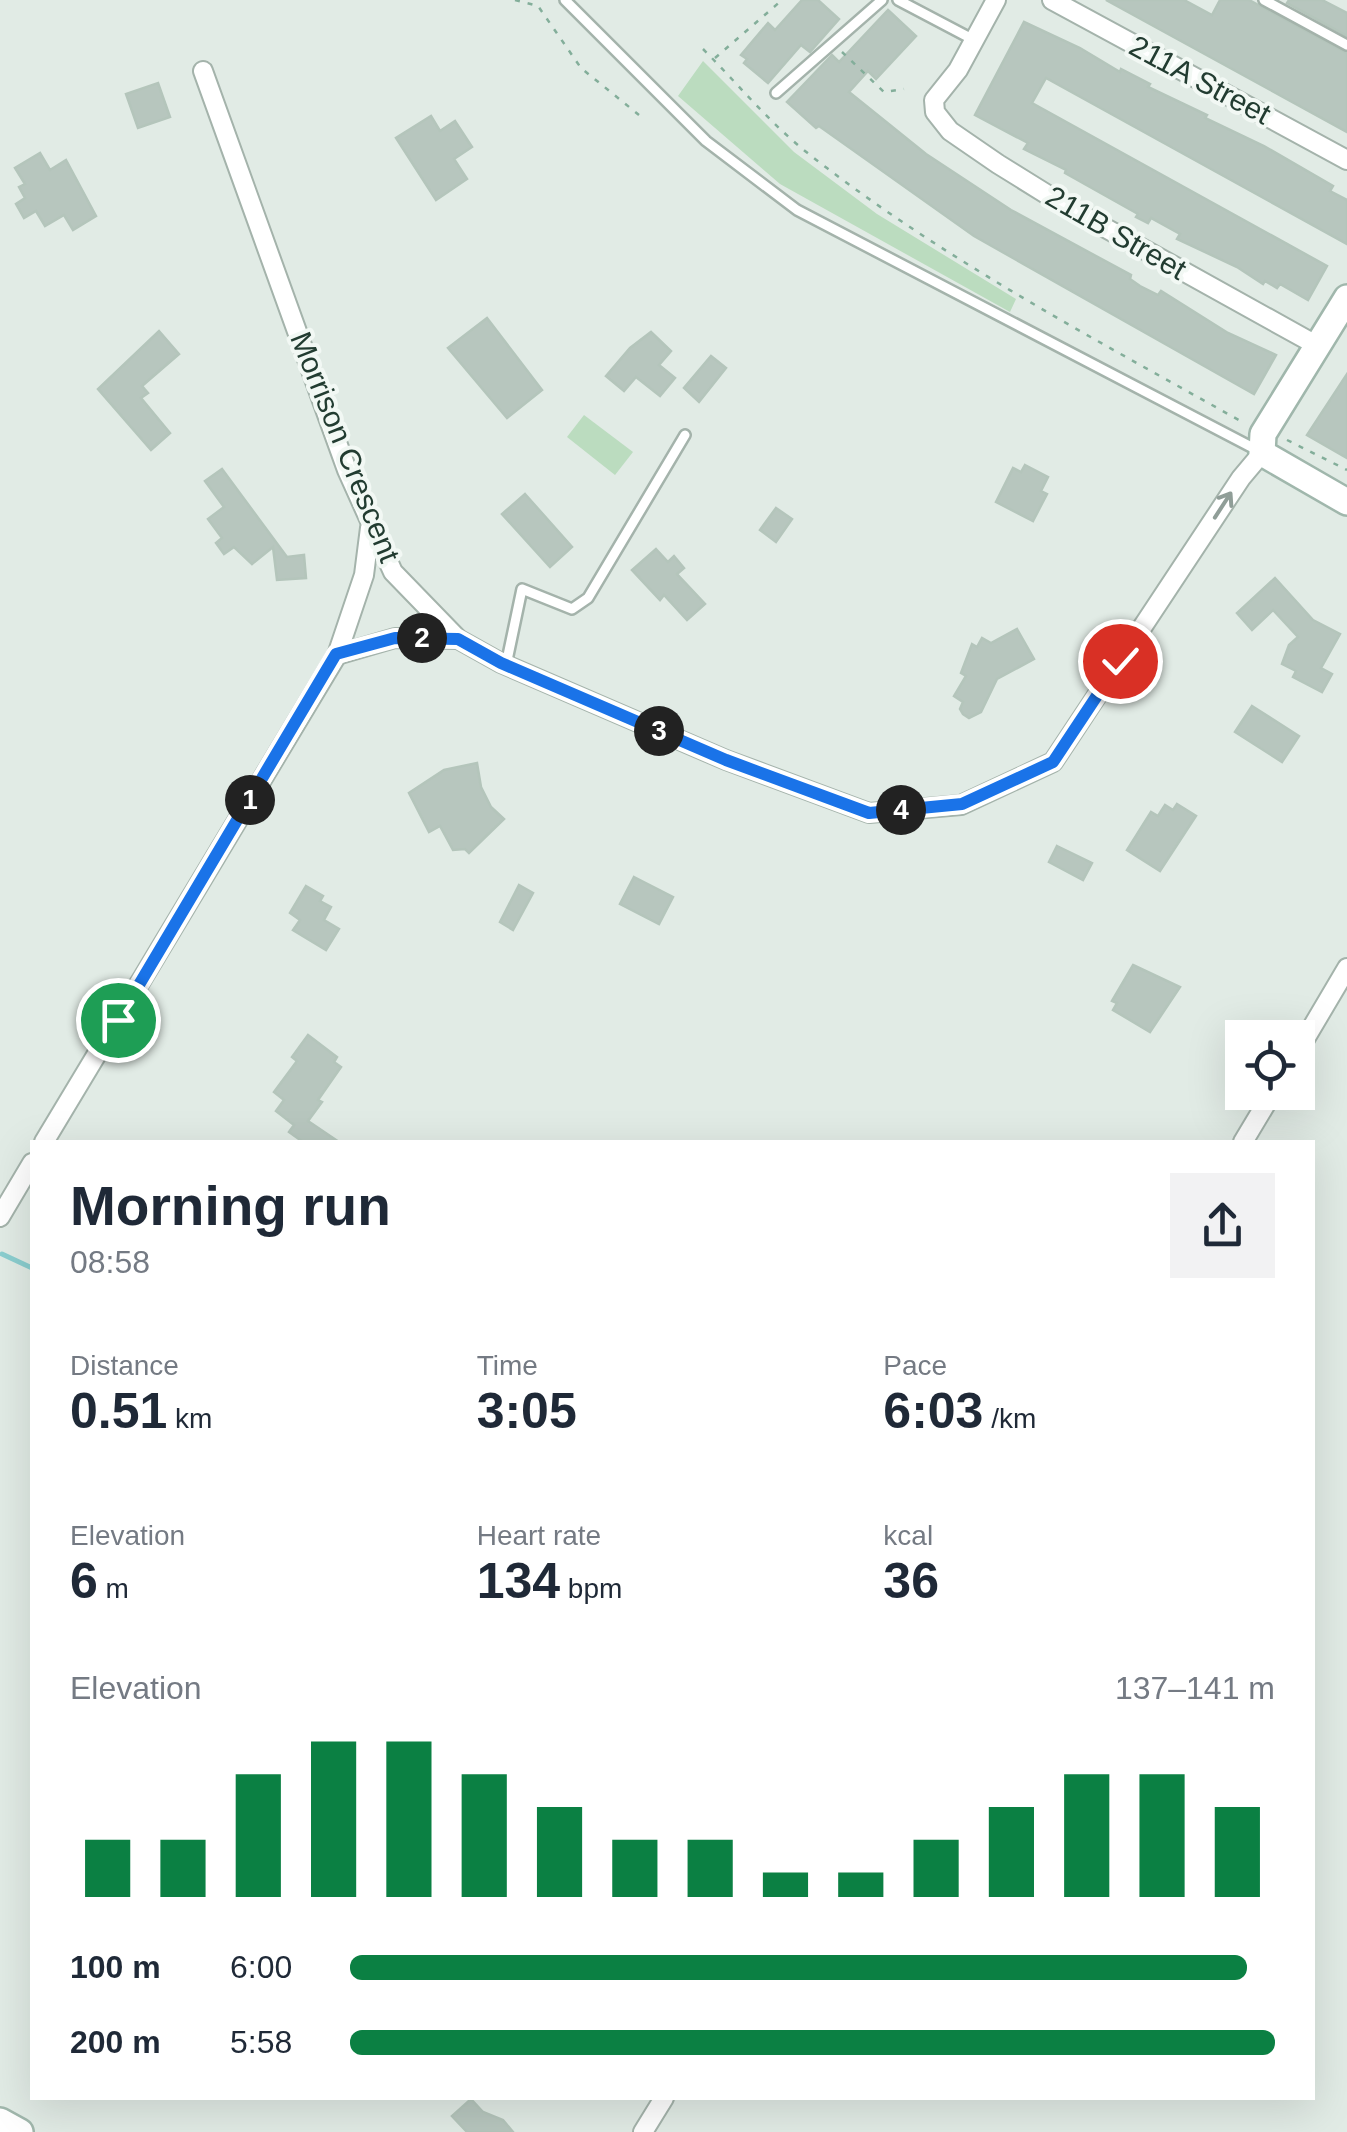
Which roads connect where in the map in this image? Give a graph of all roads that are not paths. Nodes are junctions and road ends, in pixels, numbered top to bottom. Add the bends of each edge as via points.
1 (565, 0) edge
2 (882, 0) edge
3 (898, 0) edge
4 (996, 0) edge
5 (1052, 0) edge
6 (1264, 0) edge
7 (974, 40) junction
8 (1347, 45) edge
9 (203, 72) dead end
10 (776, 92) dead end
11 (1347, 160) edge
12 (1347, 298) edge
13 (1318, 346) junction
14 (684, 435) dead end
15 (1271, 442) junction
16 (1347, 502) edge
17 (370, 528) junction
18 (458, 639) junction
19 (336, 654) junction
20 (506, 665) junction
21 (1347, 968) edge
22 (1315, 1022) edge
23 (1262, 1110) edge
24 (45, 1140) edge
25 (1244, 1140) edge
26 (30, 1165) edge
27 (0, 1217) edge
28 (663, 2100) edge
29 (0, 2121) edge
30 (20, 2132) edge
31 (643, 2132) edge

1 - 15 lane via 678,115 797,210
2 - 10 lane
3 - 7 lane
4 - 7 street
5 - 11 street, 211A Street
6 - 8 lane
7 - 13 street, 211B Street via 934,100 950,131 1064,206
9 - 17 street, Morrison Crescent
12 - 13 street
13 - 15 street
14 - 20 lane via 588,598 572,608 522,589
15 - 16 street
20 -> 15 street, Morrison Crescent via 869,813 962,804 1053,762
17 - 18 street, Morrison Crescent via 393,572
17 - 19 street via 364,575
18 - 19 street via 395,638
18 - 20 street, Morrison Crescent
19 - 24 street
21 - 22 street
23 - 25 street
26 - 27 street
28 - 31 street
29 - 30 street

